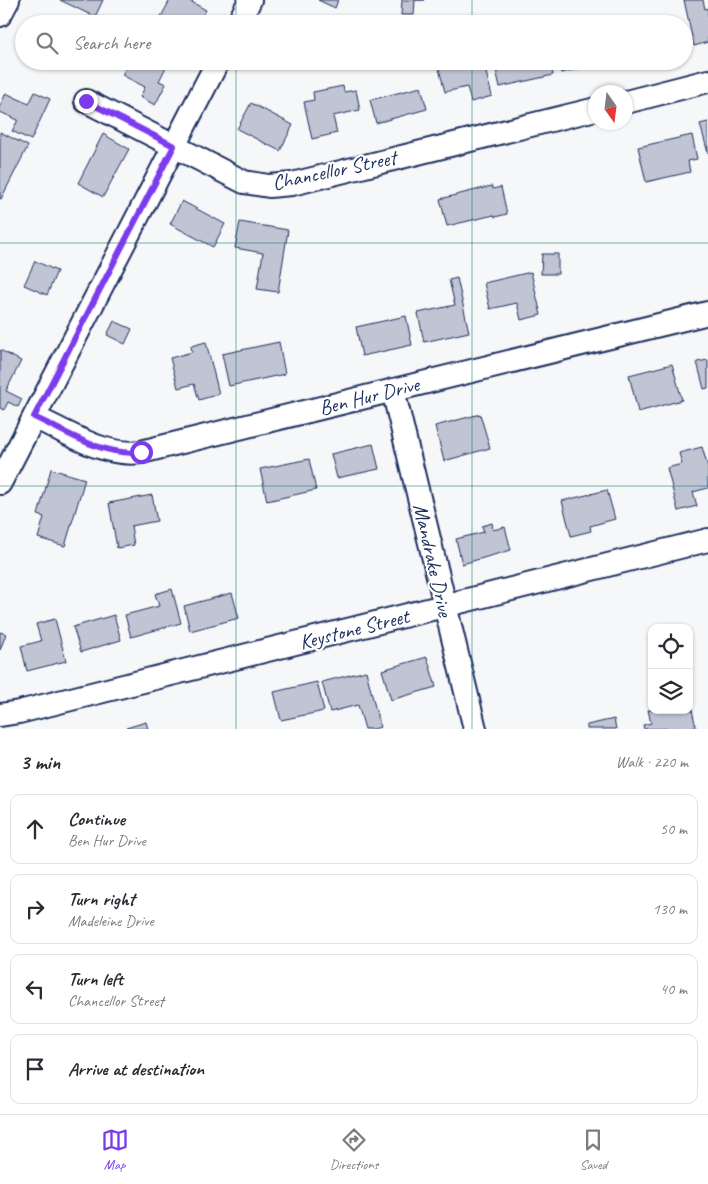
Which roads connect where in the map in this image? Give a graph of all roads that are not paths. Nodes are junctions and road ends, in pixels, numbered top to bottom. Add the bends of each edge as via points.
1 (8, 0) edge
2 (250, 0) edge
3 (0, 15) edge
4 (242, 15) edge
5 (213, 70) edge
6 (708, 82) edge
7 (633, 100) edge
8 (86, 101) dead end
9 (588, 111) edge
10 (174, 146) junction
11 (708, 313) edge
12 (393, 390) junction
13 (34, 417) junction
14 (0, 483) edge
15 (708, 540) edge
16 (444, 607) junction
17 (0, 715) edge
18 (475, 729) edge

1 - 3 street
2 - 4 street
5 - 10 street
6 - 7 street
8 - 10 street, Chancellor Street
9 - 10 street, Chancellor Street via 292,184 269,186 244,182
10 - 13 street
11 - 12 street, Ben Hur Drive
12 - 13 street, Ben Hur Drive via 128,454 104,449
12 - 16 street, Mandrake Drive
13 - 14 street
15 - 16 street, Keystone Street
16 - 17 street, Keystone Street
16 - 18 street, Mandrake Drive

